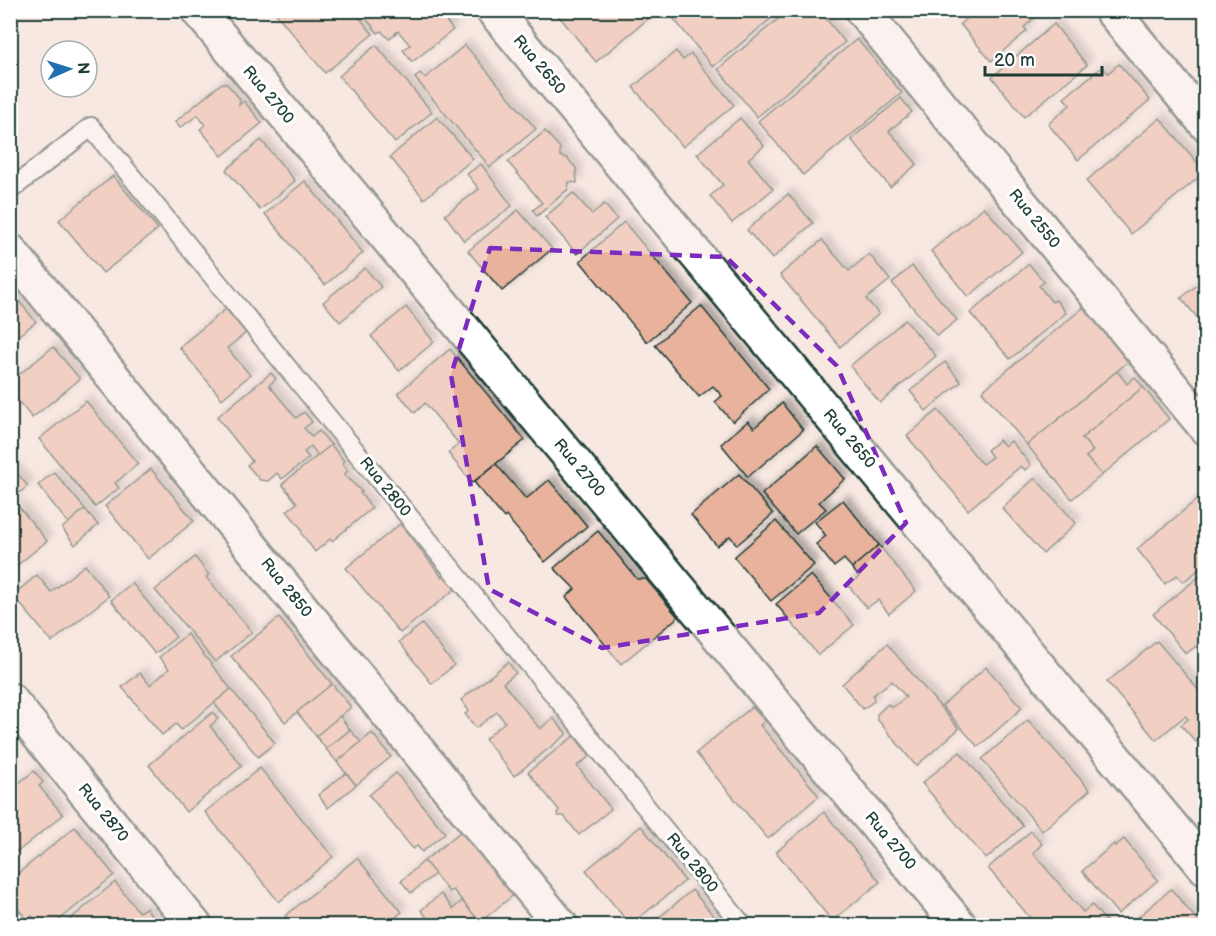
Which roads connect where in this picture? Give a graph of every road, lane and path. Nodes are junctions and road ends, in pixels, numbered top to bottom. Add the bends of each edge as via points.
1 (198, 10) edge
2 (493, 10) edge
3 (862, 10) edge
4 (1111, 10) edge
5 (1206, 124) edge
6 (10, 190) edge
7 (10, 251) edge
8 (1206, 428) edge
9 (10, 700) edge
10 (1206, 868) edge
11 (195, 926) edge
12 (561, 926) edge
13 (743, 926) edge
14 (960, 926) edge

1 - 14 street, Rua 2700
2 - 10 street, Rua 2650
3 - 8 street, Rua 2550
4 - 5 street
6 - 13 lane, Rua 2800 via 91,127
7 - 12 street, Rua 2850
9 - 11 street, Rua 2870

